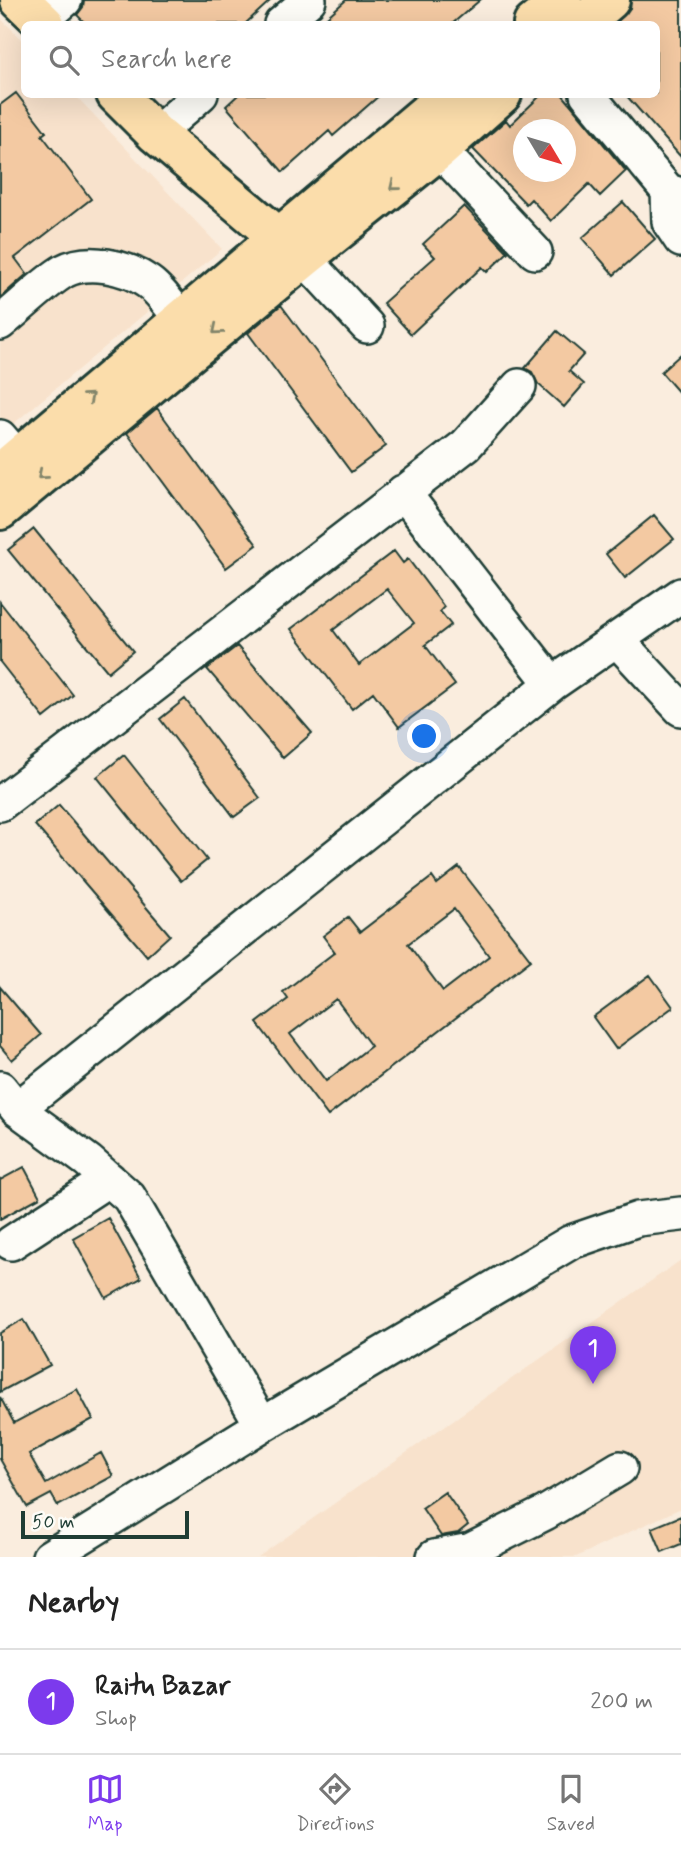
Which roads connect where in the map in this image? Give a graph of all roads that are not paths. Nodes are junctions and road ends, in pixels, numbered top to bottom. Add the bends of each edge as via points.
1 (309, 0) edge
2 (562, 0) edge
3 (610, 0) edge
4 (284, 21) edge
5 (537, 21) edge
6 (586, 21) edge
7 (120, 98) edge
8 (196, 98) edge
9 (447, 98) edge
10 (495, 98) edge
11 (590, 98) edge
12 (156, 134) junction
13 (427, 137) junction
14 (670, 189) edge
15 (681, 240) edge
16 (290, 248) junction
17 (535, 252) dead end
18 (181, 319) junction
19 (0, 323) edge
20 (367, 326) dead end
21 (519, 386) dead end
22 (6, 456) edge
23 (403, 492) junction
24 (0, 510) edge
25 (681, 595) edge
26 (617, 640) junction
27 (552, 684) junction
28 (681, 709) edge
29 (0, 804) edge
30 (8, 1099) edge
31 (109, 1179) junction
32 (681, 1214) edge
33 (11, 1243) dead end
34 (262, 1424) junction
35 (620, 1468) dead end
36 (49, 1557) edge
37 (433, 1557) edge

1 - 4 street
2 - 5 main road
3 - 6 main road
7 - 12 main road
8 - 12 street
9 - 13 main road
10 - 13 main road
11 - 14 street
12 - 16 main road
13 - 16 main road
13 - 17 street
14 - 15 street via 668,222
16 - 18 main road
16 - 20 street
16 -> 24 main road
18 - 19 street via 149,282 99,265 65,271
22 -> 18 main road
21 - 23 street via 466,445
23 - 27 street
23 - 29 street
25 - 26 street
26 - 27 street
26 - 28 street
27 - 30 street
30 - 31 street
31 - 33 street
31 - 34 street via 129,1197
32 - 34 street via 638,1219 571,1242
34 - 36 street
35 - 37 street via 471,1550

